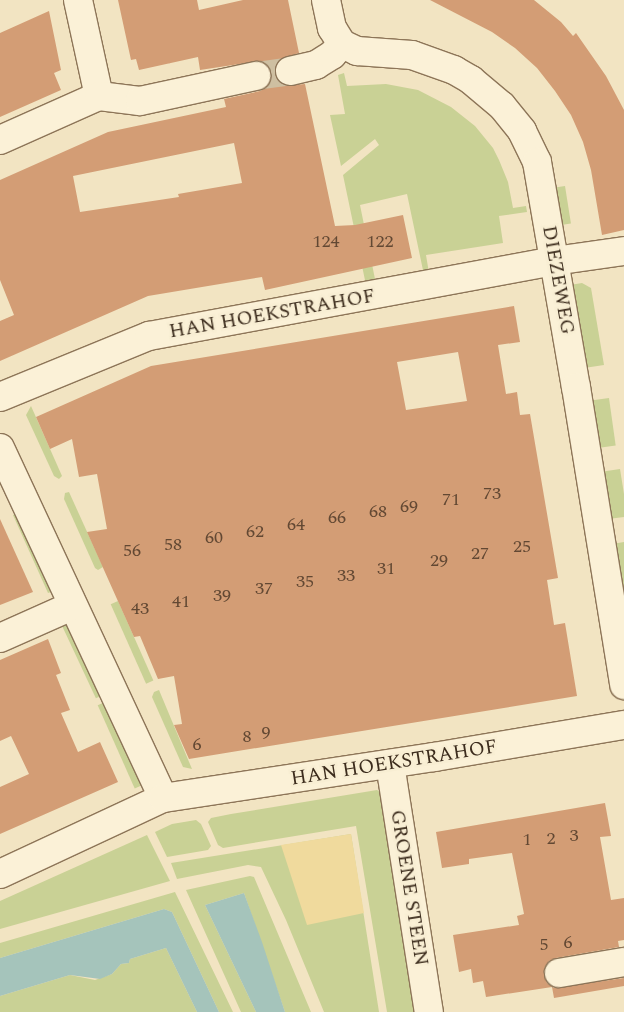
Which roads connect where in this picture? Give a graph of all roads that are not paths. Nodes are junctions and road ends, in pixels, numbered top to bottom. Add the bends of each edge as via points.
1 (78, 0) edge
2 (326, 0) edge
3 (342, 44) junction
4 (290, 71) tunnel mouth
5 (256, 76) tunnel mouth
6 (98, 96) junction
7 (0, 140) edge
8 (624, 250) edge
9 (554, 261) junction
10 (0, 397) edge
11 (0, 448) edge
12 (72, 606) junction
13 (0, 638) edge
14 (624, 685) edge
15 (624, 725) edge
16 (390, 764) junction
17 (164, 798) junction
18 (0, 874) edge
19 (624, 962) edge
20 (560, 973) dead end
21 (429, 1012) edge

1 - 6 street
2 - 3 street via 332,28
3 - 4 street via 332,56 316,65
3 - 9 street, DIEZEWEG via 357,51 412,55 432,61 471,80 502,106 522,131 537,162
5 - 6 street via 140,101
6 - 7 street
8 - 9 street, HAN HOEKSTRAHOF
9 - 10 street, HAN HOEKSTRAHOF via 149,336
9 - 14 street, DIEZEWEG
11 - 12 street
12 - 13 street
12 - 17 street
15 - 16 street, HAN HOEKSTRAHOF
16 - 17 street, HAN HOEKSTRAHOF
16 - 21 street, GROENE STEEN
17 - 18 street, HAN HOEKSTRAHOF
19 - 20 street

